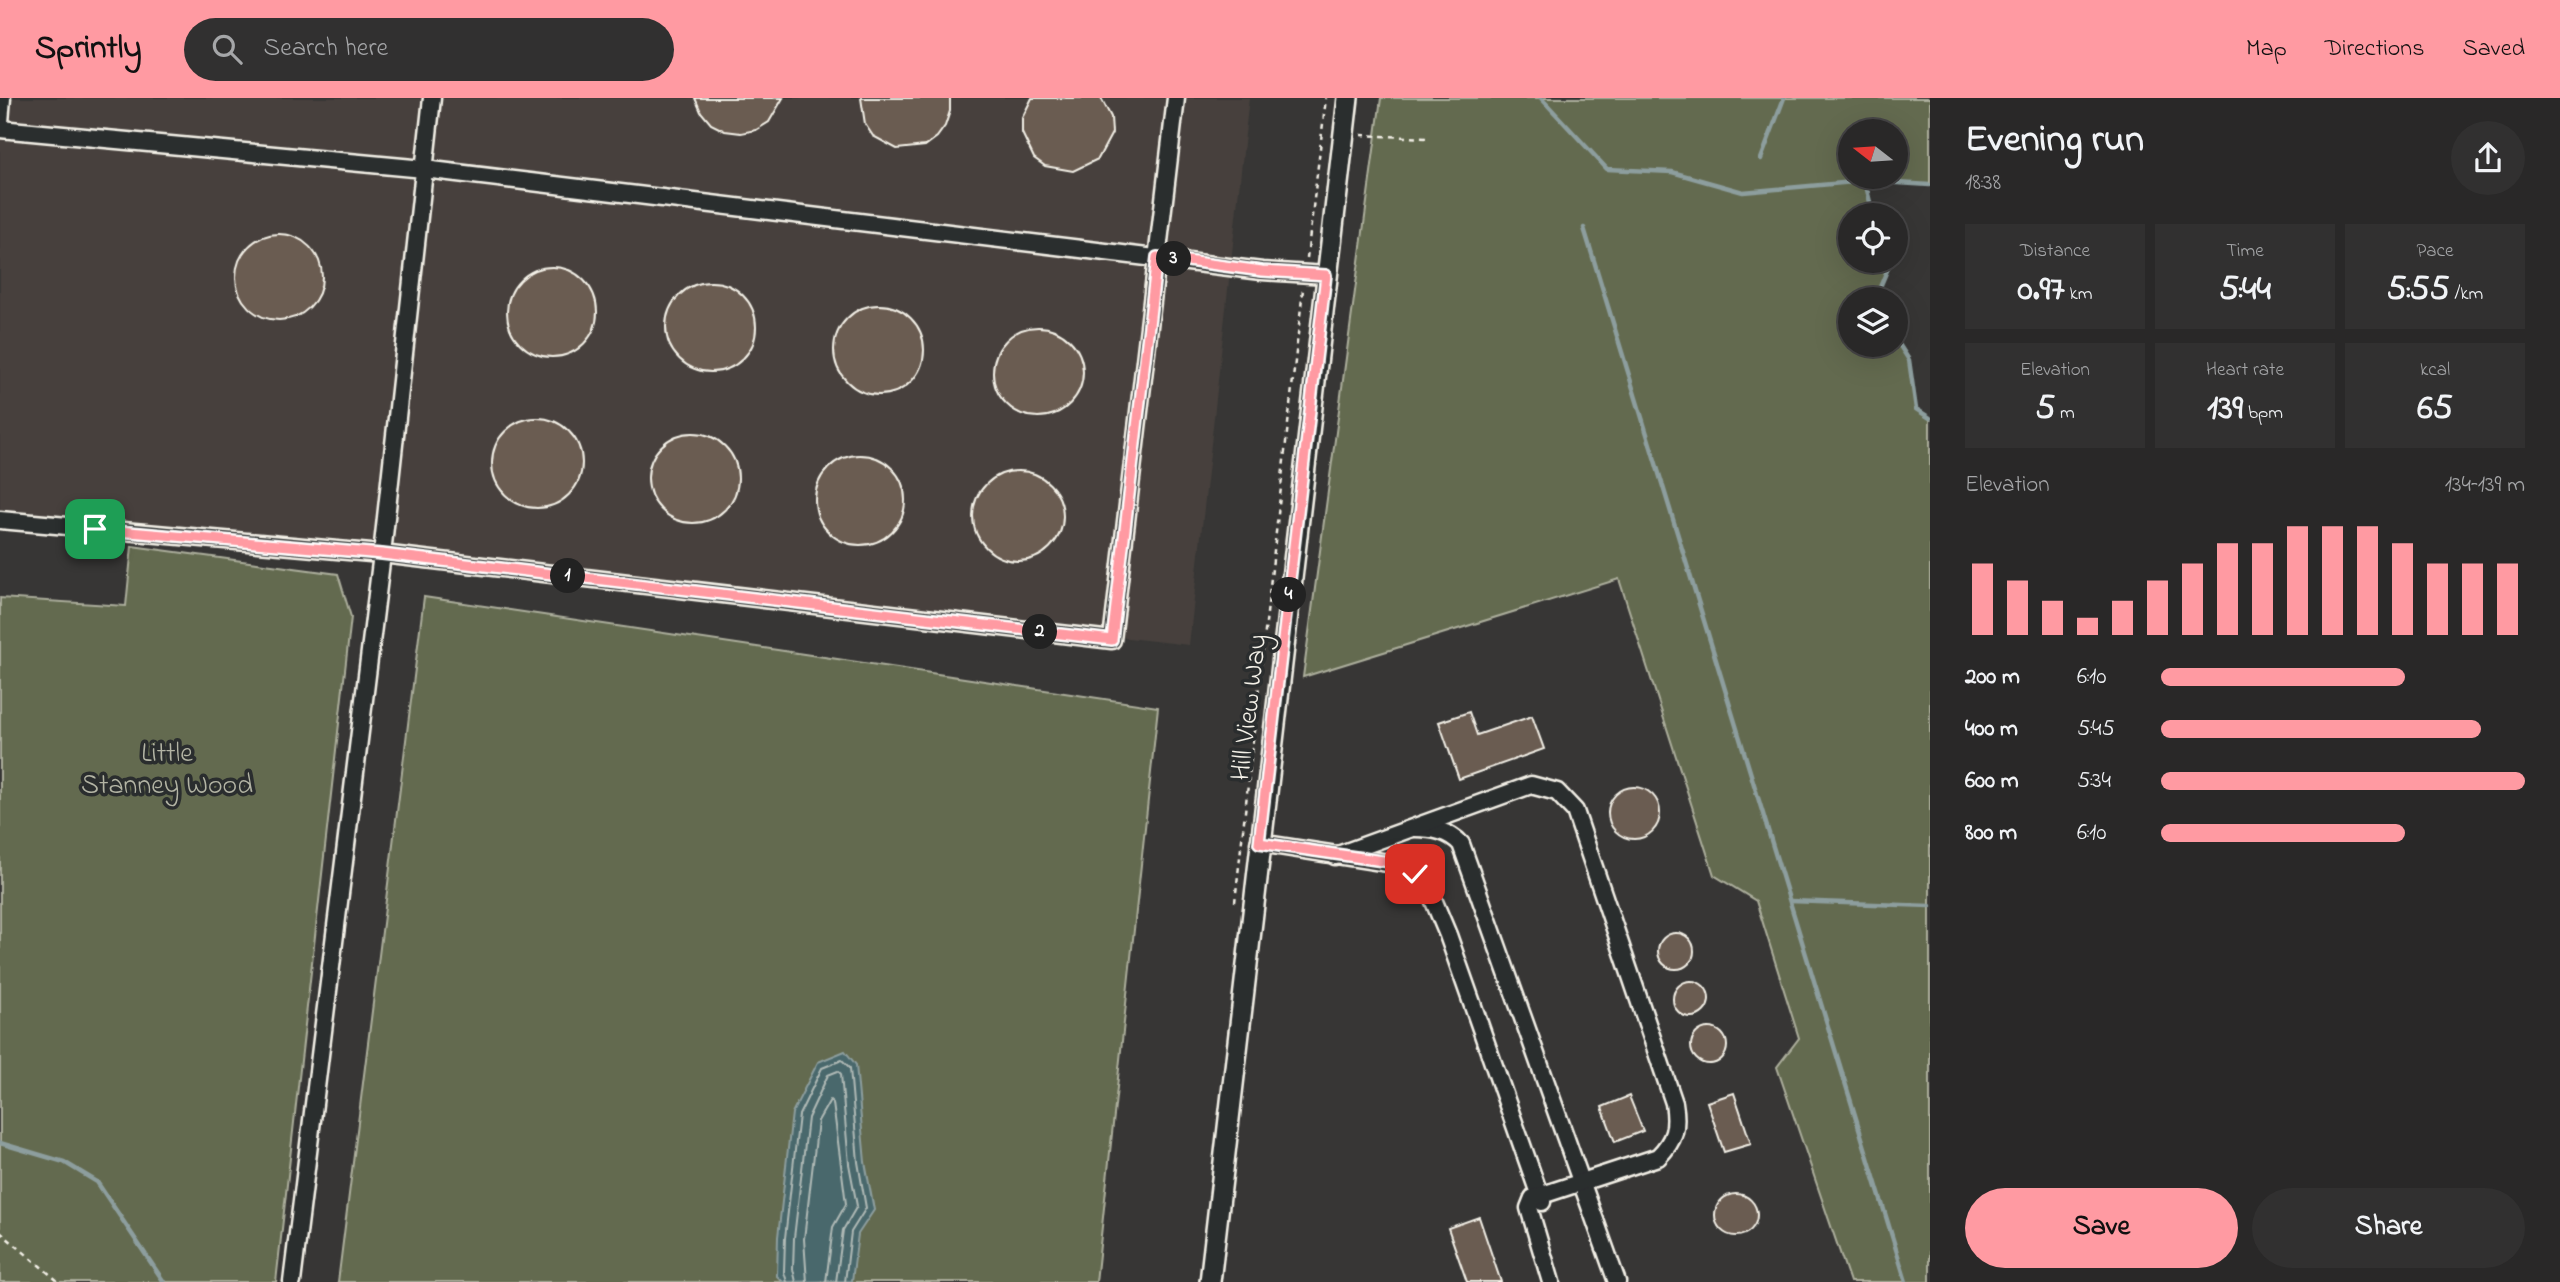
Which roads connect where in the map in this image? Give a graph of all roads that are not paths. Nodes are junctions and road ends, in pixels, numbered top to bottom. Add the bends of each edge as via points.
1 (2, 98) edge
2 (432, 98) edge
3 (1176, 98) edge
4 (1348, 98) edge
5 (0, 122) edge
6 (0, 129) edge
7 (424, 169) junction
8 (1157, 257) junction
9 (1326, 275) junction
10 (0, 520) edge
11 (382, 554) junction
12 (1411, 828) junction
13 (1259, 843) junction
14 (1335, 856) junction
15 (1582, 1182) junction
16 (1541, 1199) junction
17 (292, 1279) edge
18 (1210, 1282) edge
19 (1551, 1282) edge
20 (1617, 1282) edge

1 - 5 lane
2 - 7 lane
3 - 8 lane
4 - 9 main road, Hill View Way
6 - 7 lane
7 - 8 lane
7 - 11 lane
8 - 9 lane
8 - 11 lane via 1112,640
9 - 13 main road, Hill View Way
10 - 11 lane
11 - 17 lane
12 - 14 lane
12 - 15 lane via 1439,830 1461,844
12 - 15 lane via 1531,785 1557,792 1575,811 1677,1124 1671,1144 1658,1157
13 - 14 lane
13 - 18 main road, Hill View Way
14 - 16 lane via 1401,865 1428,887
15 - 16 lane
15 - 20 lane
16 - 19 lane via 1532,1198 1530,1208

